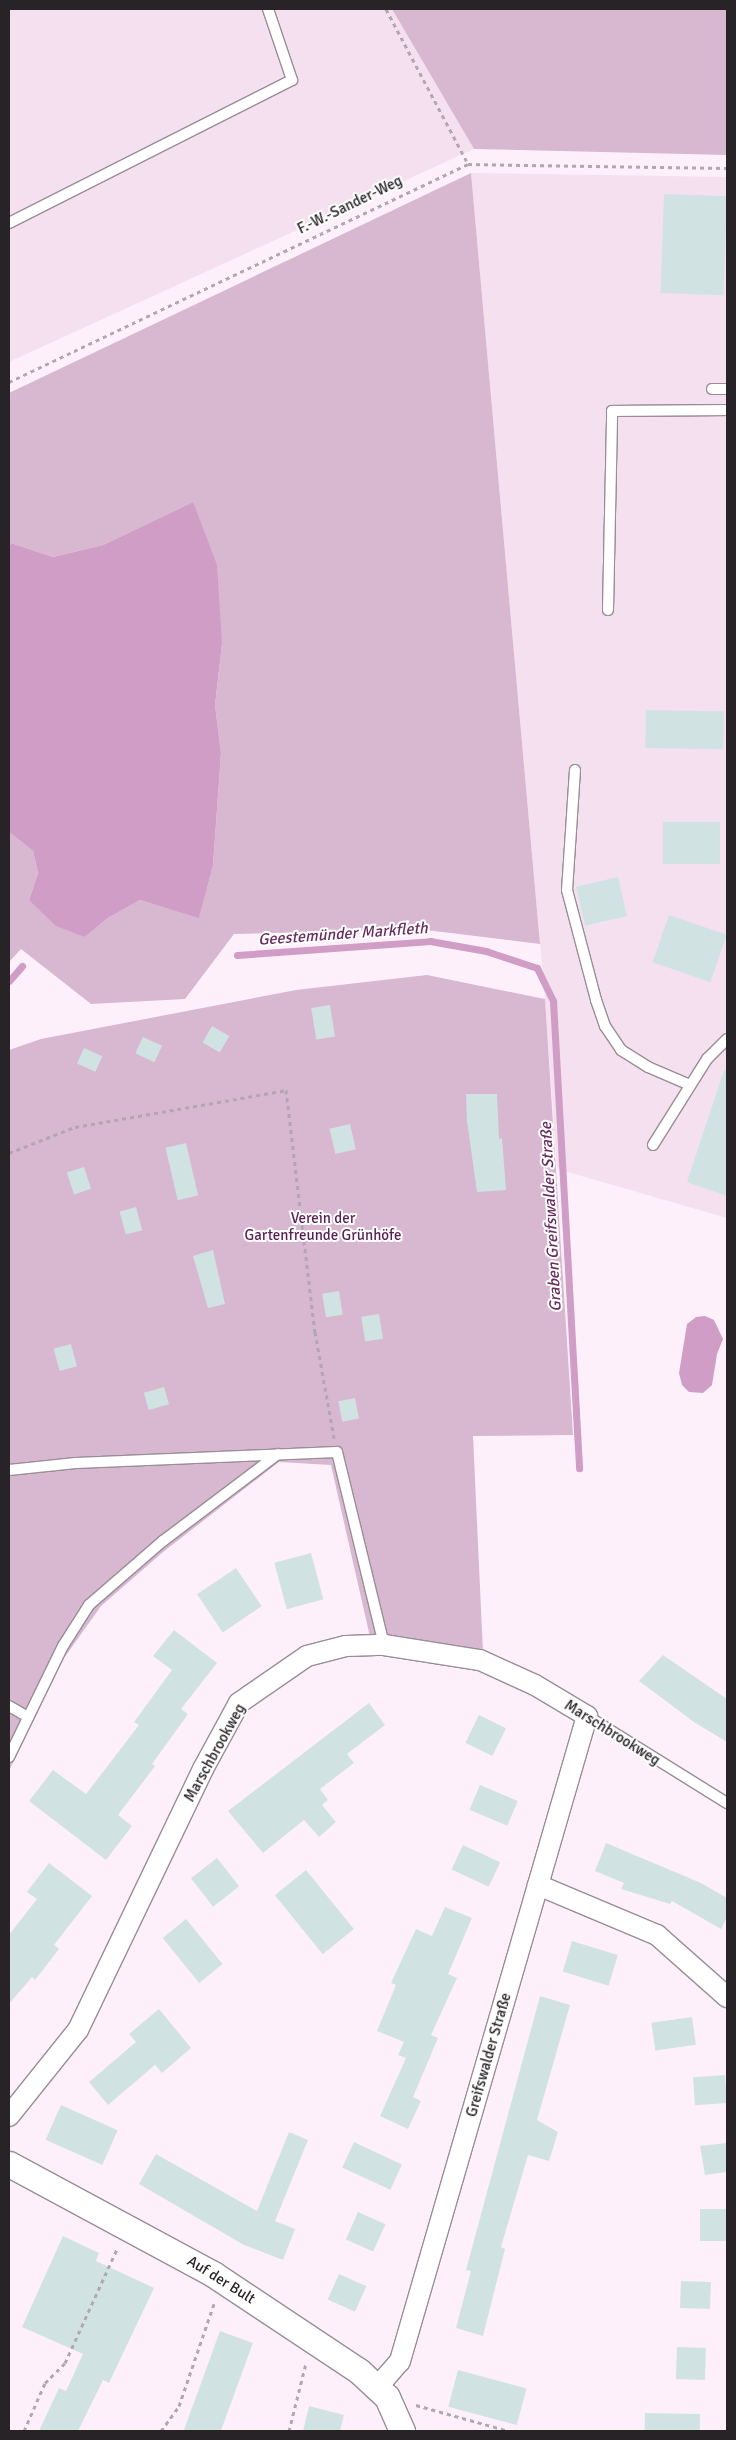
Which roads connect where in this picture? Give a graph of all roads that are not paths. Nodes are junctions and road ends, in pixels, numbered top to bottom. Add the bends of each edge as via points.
1 (268, 9) edge
2 (9, 223) edge
3 (712, 389) dead end
4 (727, 389) edge
5 (727, 410) edge
6 (608, 610) dead end
7 (574, 770) dead end
8 (727, 1039) edge
9 (690, 1085) junction
10 (653, 1145) dead end
11 (278, 1453) junction
12 (9, 1470) edge
13 (384, 1645) junction
14 (9, 1706) edge
15 (587, 1716) junction
16 (28, 1717) junction
17 (9, 1757) edge
18 (727, 1803) edge
19 (538, 1885) junction
20 (727, 1997) edge
21 (9, 2116) edge
22 (9, 2164) edge
23 (382, 2392) junction
24 (402, 2431) edge

1 - 2 lane via 267,15 292,80
3 - 4 lane
5 - 6 lane via 612,411
7 - 9 lane via 567,890 605,1026 622,1050 648,1067
8 - 9 lane via 707,1059
9 - 10 lane
11 - 12 lane via 76,1463
11 - 13 lane via 337,1452
11 - 16 lane via 163,1540 90,1604 63,1646
13 - 15 street, Marschbrookweg via 480,1660 535,1685
13 - 21 street, Marschbrookweg via 346,1646 308,1656 239,1703 203,1769 78,2030
14 - 16 lane
15 - 18 lane, Marschbrookweg
15 - 19 street, Greifswalder Straße
16 - 17 lane
19 - 20 street via 657,1935
19 - 23 street, Greifswalder Straße via 400,2361
22 - 23 street, Auf der Bult via 222,2280 312,2338
23 - 24 street

